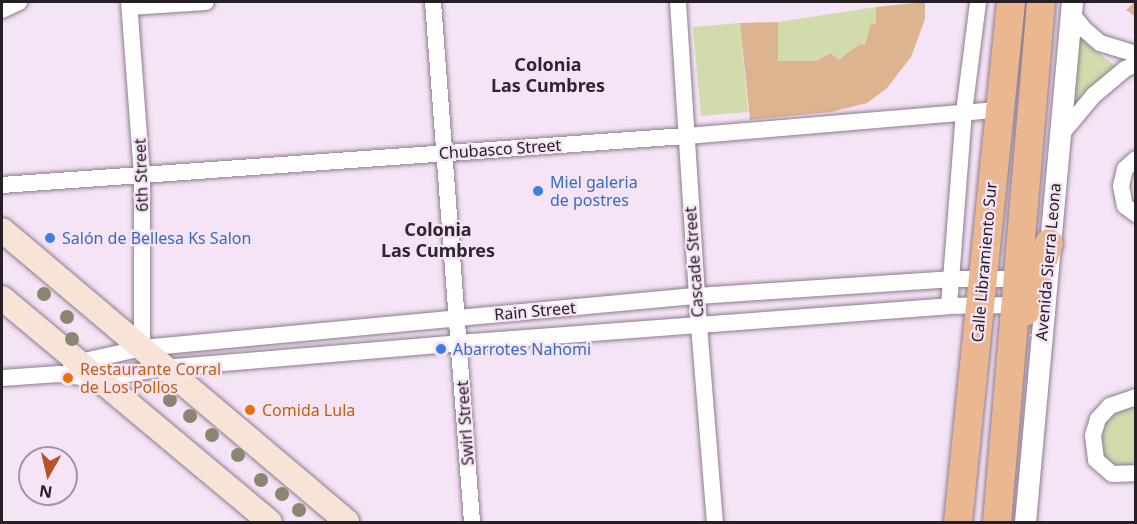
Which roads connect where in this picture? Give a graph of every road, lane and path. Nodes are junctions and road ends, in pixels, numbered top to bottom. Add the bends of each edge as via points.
1 (19, 2) edge
2 (206, 2) edge
3 (433, 2) edge
4 (678, 2) edge
5 (978, 2) edge
6 (1011, 2) edge
7 (1041, 2) edge
8 (130, 4) edge
9 (1071, 7) edge
10 (2, 10) edge
11 (1136, 54) edge
12 (1136, 64) edge
13 (998, 110) junction
14 (964, 112) junction
15 (686, 136) junction
16 (1059, 137) junction
17 (444, 153) junction
18 (1136, 159) edge
19 (142, 175) junction
20 (2, 185) edge
21 (1136, 214) edge
22 (2, 230) edge
23 (1048, 243) junction
24 (950, 279) junction
25 (982, 291) junction
26 (1016, 292) junction
27 (697, 296) junction
28 (2, 298) edge
29 (949, 306) junction
30 (458, 318) junction
31 (699, 325) junction
32 (459, 343) junction
33 (142, 348) junction
34 (1011, 350) junction
35 (67, 368) junction
36 (164, 368) junction
37 (2, 378) edge
38 (96, 379) junction
39 (1136, 397) edge
40 (1002, 467) junction
41 (1134, 478) edge
42 (270, 522) edge
43 (347, 522) edge
44 (472, 522) edge
45 (715, 522) edge
46 (958, 522) edge
47 (997, 522) edge
48 (1016, 522) edge
49 (1025, 522) edge

1 - 10 street
2 - 8 street
3 - 17 street, Swirl Street
4 - 15 street, Cascade Street
5 - 14 street
6 - 13 highway, Calle Libramiento Sur
7 - 26 highway, Calle Libramiento Sur
8 - 19 street, 6th Street
9 - 11 street via 1085,30 1100,43
9 - 16 street, Avenida Sierra Leona
12 - 16 street via 1094,95
13 - 14 street, Chubasco Street
13 - 25 highway, Calle Libramiento Sur
14 - 15 street, Chubasco Street
14 - 24 street
15 - 17 street, Chubasco Street
15 - 27 street, Cascade Street
16 - 23 street, Avenida Sierra Leona
17 - 19 street, Chubasco Street
17 - 30 street, Swirl Street
18 - 21 street via 1125,169 1122,186 1125,206
19 - 20 street, Chubasco Street
19 - 33 street, 6th Street
22 - 33 main road
23 - 34 highway
23 - 49 street, Avenida Sierra Leona
24 - 25 street, Rain Street
24 - 27 street, Rain Street
24 - 29 street
25 - 26 street, Rain Street
25 - 26 street, Rain Street
25 - 29 street, Rain Street
25 - 46 highway, Calle Libramiento Sur
26 - 34 highway, Calle Libramiento Sur
27 - 30 street, Rain Street
27 - 31 street, Cascade Street
28 - 35 main road
29 - 31 street, Rain Street
30 - 32 street, Swirl Street
30 - 33 street, Rain Street
31 - 32 street, Rain Street
31 - 45 street, Cascade Street
32 - 36 street, Rain Street
32 - 44 street, Swirl Street
33 - 35 street, Rain Street
33 - 36 main road
34 - 40 highway, Calle Libramiento Sur
35 - 37 street, Rain Street
35 - 38 main road
36 - 38 street, Rain Street
36 - 43 main road
38 - 42 main road
39 - 41 street via 1110,406 1098,419 1093,435 1096,460 1112,474
40 - 47 highway, Calle Libramiento Sur
40 - 48 highway

